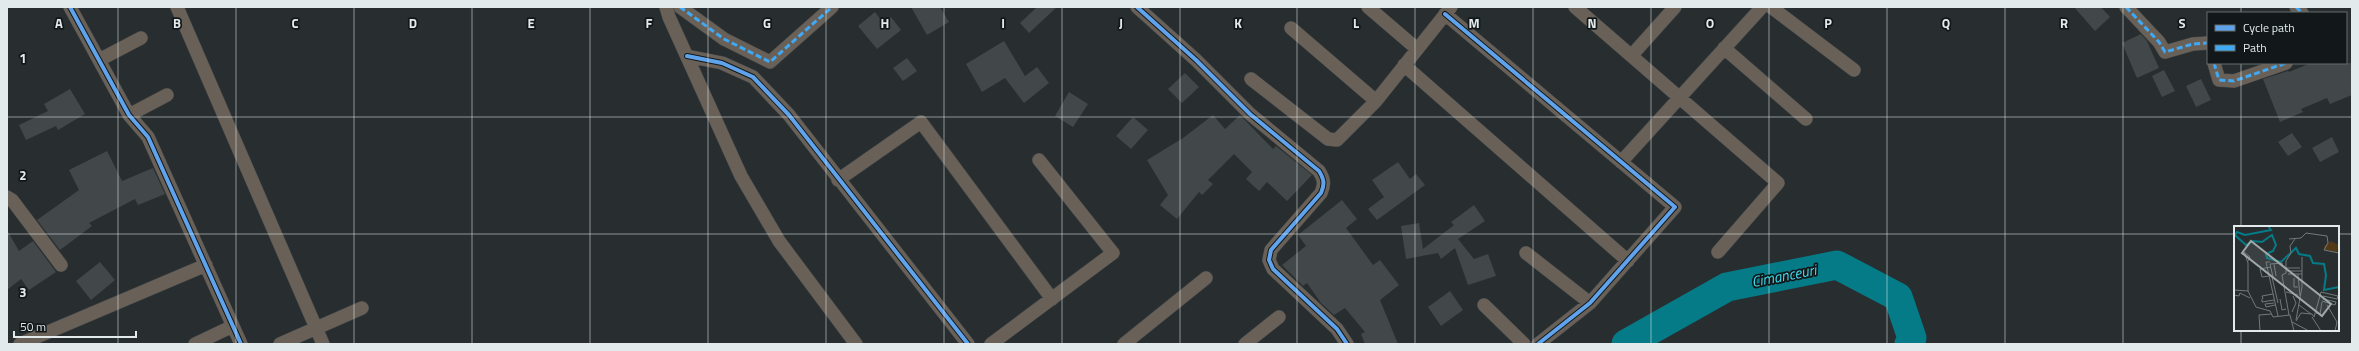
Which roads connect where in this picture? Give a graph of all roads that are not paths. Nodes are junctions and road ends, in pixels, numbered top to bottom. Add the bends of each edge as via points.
1 (70, 7) edge
2 (177, 7) edge
3 (666, 7) edge
4 (680, 7) edge
5 (832, 7) edge
6 (1137, 7) edge
7 (1368, 7) edge
8 (1675, 7) edge
9 (1762, 7) edge
10 (1771, 7) edge
11 (2126, 7) edge
12 (1583, 9) edge
13 (1448, 11) edge
14 (1291, 28) dead end
15 (141, 38) dead end
16 (2207, 44) edge
17 (1724, 48) junction
18 (1417, 49) junction
19 (1632, 55) junction
20 (686, 56) junction
21 (99, 60) junction
22 (2214, 64) edge
23 (2283, 64) edge
24 (1404, 65) junction
25 (1854, 70) dead end
26 (1251, 79) dead end
27 (167, 95) dead end
28 (1677, 97) junction
29 (1376, 101) junction
30 (129, 115) junction
31 (1806, 119) dead end
32 (1039, 160) dead end
33 (1621, 162) junction
34 (838, 180) junction
35 (7, 197) edge
36 (1718, 252) dead end
37 (1526, 253) dead end
38 (1628, 261) junction
39 (61, 265) dead end
40 (206, 265) junction
41 (1206, 278) dead end
42 (1052, 299) junction
43 (1590, 303) junction
44 (1484, 305) dead end
45 (362, 308) dead end
46 (1278, 317) dead end
47 (234, 326) junction
48 (316, 328) junction
49 (20, 344) edge
50 (195, 344) edge
51 (241, 344) edge
52 (280, 344) edge
53 (323, 344) edge
54 (856, 344) edge
55 (968, 344) edge
56 (991, 344) edge
57 (1124, 344) edge
58 (1245, 344) edge
59 (1347, 344) edge
60 (1524, 344) edge
61 (1538, 344) edge

1 - 21 street
2 - 48 street
3 - 20 street
4 - 5 street via 724,39 770,62
6 - 59 street via 1196,60 1250,114 1319,171 1324,178 1321,193 1271,250 1269,260 1273,269 1337,329
7 - 18 street
8 - 19 street
9 - 17 street
10 - 25 street
11 - 16 street via 2165,52 2193,44
12 - 19 street
13 - 18 street
13 - 33 street
14 - 29 street
15 - 21 street
17 - 28 street
17 - 31 street
18 - 24 street
19 - 28 street
20 - 34 street via 722,64 753,78 789,115
20 - 54 street via 741,176 779,241
21 - 30 street
22 - 23 street via 2219,80 2229,82
24 - 29 street
24 - 38 street
26 - 29 street via 1334,141 1342,138
27 - 30 street
28 - 33 street
28 - 36 street via 1778,183
30 - 40 street via 148,137
32 - 42 street via 1113,253
33 - 38 street via 1675,207
34 - 42 street via 921,122
34 - 55 street
35 - 39 street via 12,200
37 - 43 street
38 - 43 street
40 - 47 street
40 - 49 street
41 - 57 street
42 - 56 street
43 - 61 street
44 - 60 street
45 - 48 street
46 - 58 street
47 - 50 street
47 - 51 street
48 - 52 street
48 - 53 street

